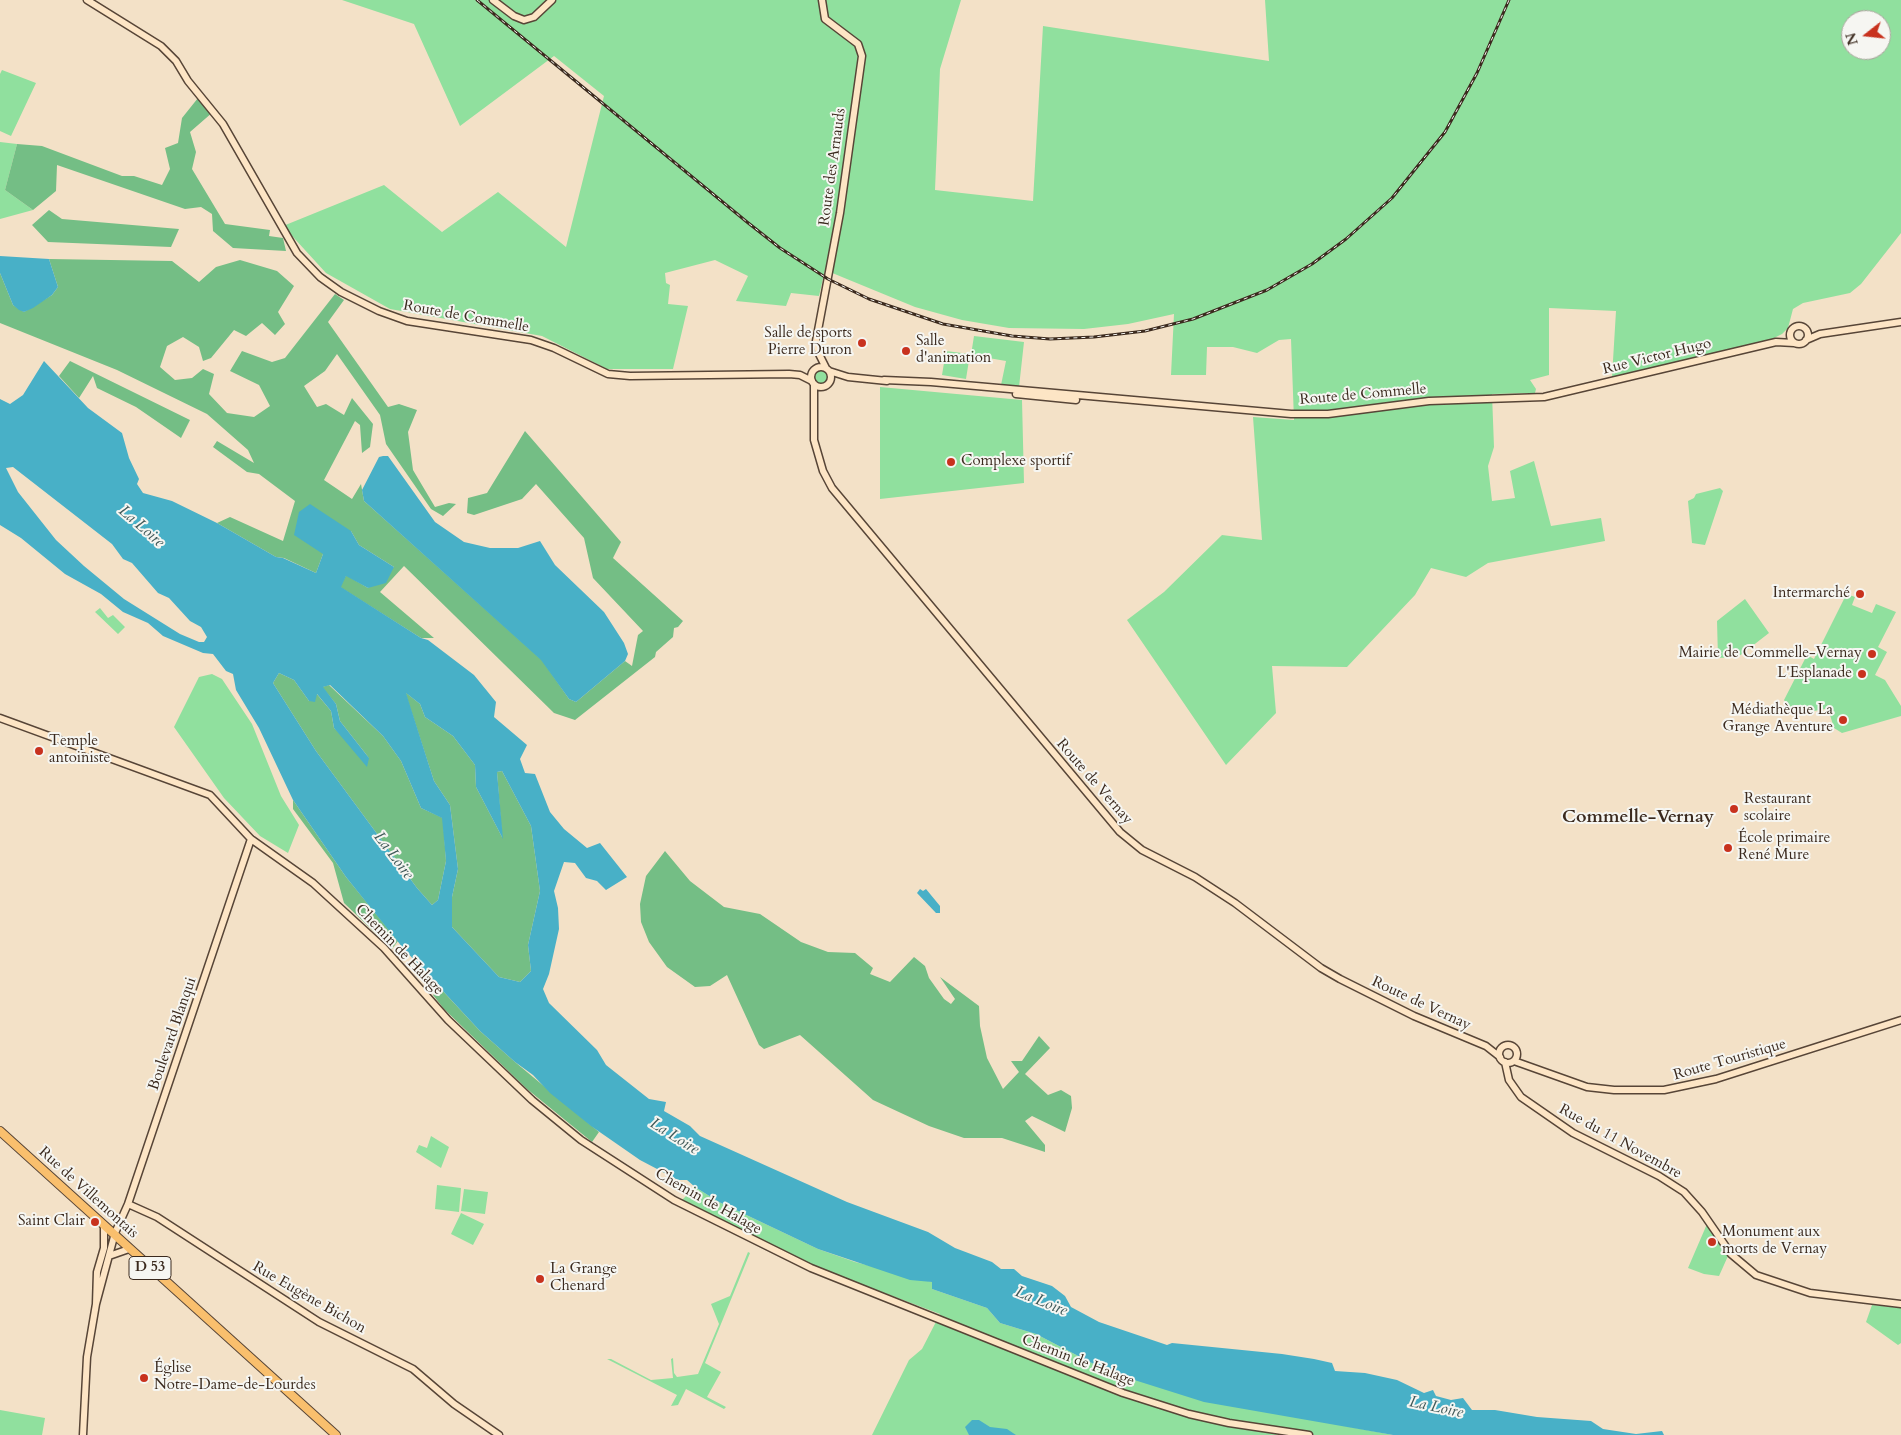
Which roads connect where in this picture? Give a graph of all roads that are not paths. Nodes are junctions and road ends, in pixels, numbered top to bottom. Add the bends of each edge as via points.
1 (87, 0) edge
2 (493, 0) edge
3 (552, 0) edge
4 (822, 0) edge
5 (1901, 322) edge
6 (1806, 331) junction
7 (1790, 334) junction
8 (1820, 334) junction
9 (1806, 340) junction
10 (1776, 342) junction
11 (1794, 343) junction
12 (819, 354) junction
13 (815, 369) junction
14 (828, 370) junction
15 (800, 375) junction
16 (848, 377) junction
17 (813, 383) junction
18 (828, 384) junction
19 (1544, 397) joint
20 (816, 404) junction
21 (0, 718) edge
22 (251, 839) junction
23 (1901, 1020) edge
24 (1505, 1045) junction
25 (1486, 1046) junction
26 (1517, 1050) junction
27 (1508, 1061) junction
28 (1534, 1067) junction
29 (0, 1131) edge
30 (128, 1204) junction
31 (104, 1226) junction
32 (115, 1236) junction
33 (104, 1248) junction
34 (129, 1249) junction
35 (109, 1256) junction
36 (96, 1304) junction
37 (1901, 1304) edge
38 (83, 1435) edge
39 (336, 1435) edge
40 (498, 1435) edge
41 (1309, 1435) edge

1 - 15 street, Route de Commelle via 161,46 176,61 223,124 297,253 320,278 341,292 407,321 531,340 608,374
2 - 3 street via 524,20 534,17
4 - 12 street, Route des Arnauds via 825,20 858,44 862,56 840,213 816,341
5 - 8 street
6 - 7 street via 1796,327
6 - 8 street
6 - 9 street
7 - 10 street, Rue Victor Hugo
7 - 11 street
8 - 9 street
9 - 11 street
10 - 11 street, Rue Victor Hugo
10 - 19 street, Rue Victor Hugo
12 - 13 street, Route des Arnauds
12 - 14 street, Route des Arnauds
13 - 14 street, Route de Commelle
13 - 15 street, Route de Commelle
13 - 17 street, Route des Arnauds
14 - 16 street, Route de Commelle
14 - 18 street
15 - 17 street, Route de Commelle
16 - 18 street, Route de Commelle
16 - 19 street, Route de Commelle via 1058,399 1291,414 1328,414 1429,402
17 - 18 street, Route de Commelle
17 - 20 street, Route de Vernay
18 - 20 street, Route de Vernay
20 - 25 street, Route de Vernay via 813,431 816,453 832,488 1120,832 1142,850 1195,877 1235,903 1340,980
21 - 22 street, Chemin de Halage via 210,795
22 - 30 street, Boulevard Blanqui
22 - 41 street, Chemin de Halage via 313,883 361,926 402,966 448,1020 532,1100 581,1140 674,1200 795,1262 1123,1393 1198,1416
23 - 28 street, Route Touristique via 1734,1074 1664,1090 1623,1091 1587,1087
24 - 25 street, Route de Vernay
24 - 26 street
24 - 27 street via 1501,1049
25 - 27 street, Route de Vernay
26 - 27 street via 1517,1056
26 - 28 street, Route Touristique
27 - 28 street, Route Touristique
27 - 37 street, Rue du 11 Novembre via 1509,1080 1521,1097 1573,1133 1684,1192 1731,1254 1756,1275 1810,1293
29 - 31 main road, Rue de Villemontais / D 53
30 - 32 street, Boulevard Blanqui
30 - 40 street, Rue Eugène Bichon via 157,1217 294,1306 413,1370
31 - 32 main road, Rue de Villemontais / D 53
31 - 33 street
32 - 33 street
32 - 34 main road, Rue de Villemontais / D 53
32 - 35 street
33 - 36 street via 97,1272
34 - 35 street
34 - 39 main road, Rue de Villemontais / D 53
35 - 36 street
36 - 38 street via 87,1357

